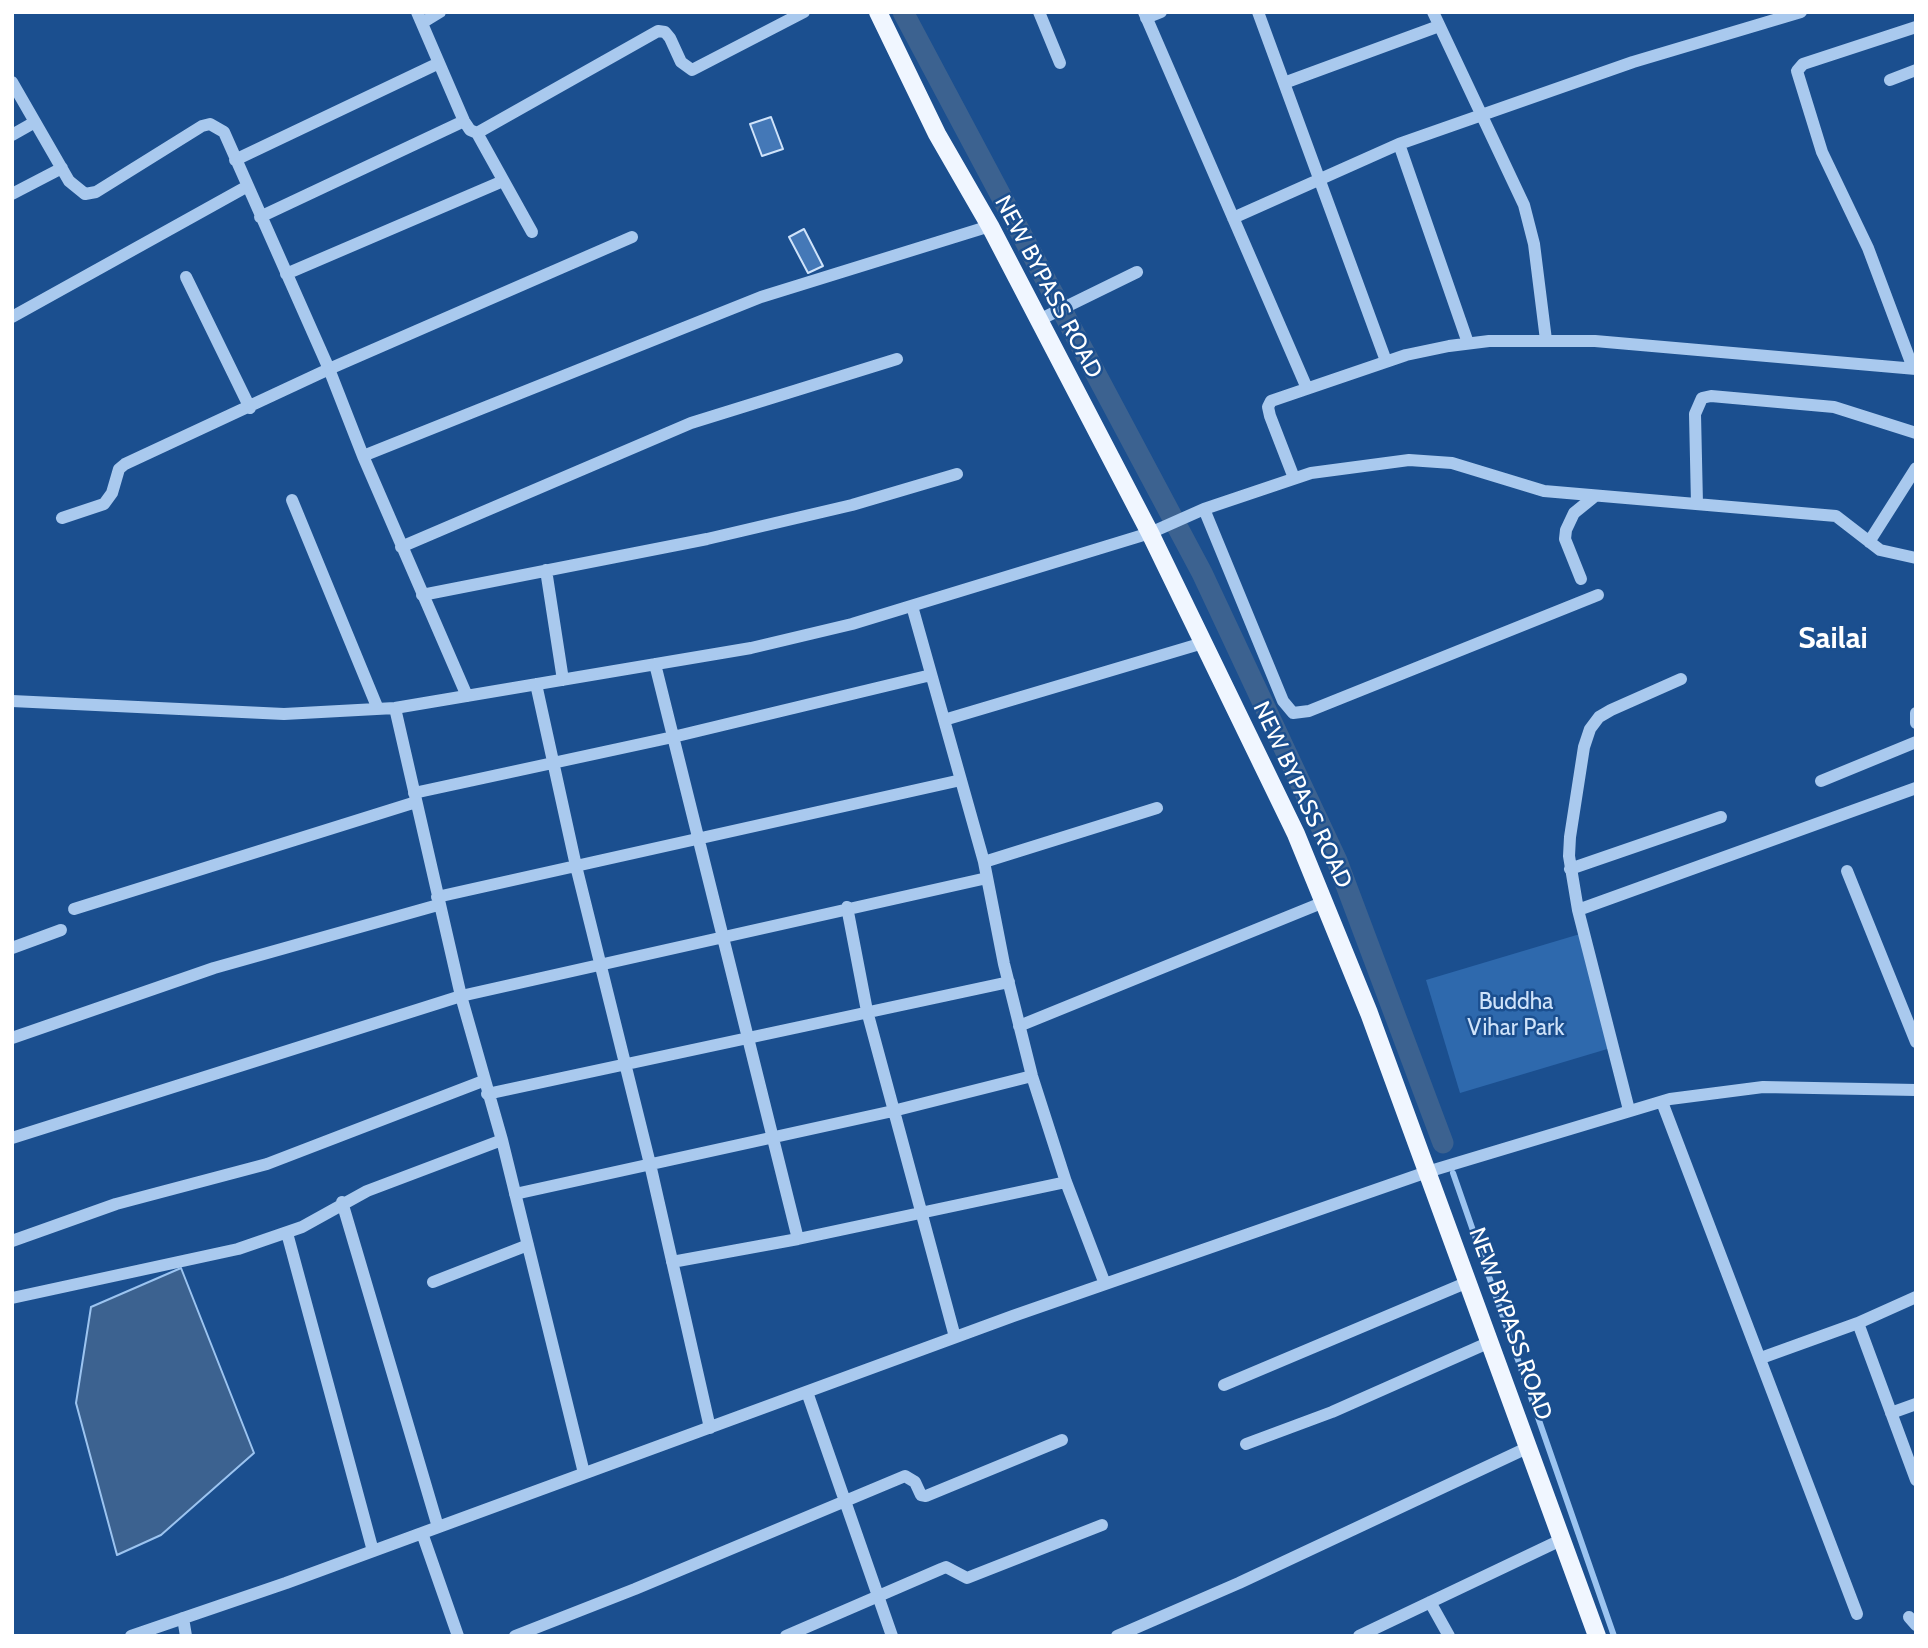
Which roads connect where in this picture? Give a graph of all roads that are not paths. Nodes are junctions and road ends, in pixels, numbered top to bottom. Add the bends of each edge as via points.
1 (440, 12) edge
2 (804, 12) edge
3 (878, 12) edge
4 (1039, 12) edge
5 (1161, 12) edge
6 (1258, 12) edge
7 (1433, 12) edge
8 (1801, 12) edge
9 (1145, 15) edge
10 (419, 18) edge
11 (1439, 26) junction
12 (1916, 27) edge
13 (439, 63) junction
14 (1060, 63) dead end
15 (1916, 70) edge
16 (1890, 80) dead end
17 (12, 82) edge
18 (1284, 83) junction
19 (1482, 116) junction
20 (464, 121) junction
21 (35, 122) junction
22 (477, 133) junction
23 (12, 135) edge
24 (1399, 144) junction
25 (235, 160) junction
26 (61, 168) junction
27 (1321, 178) junction
28 (503, 181) junction
29 (246, 187) junction
30 (12, 194) edge
31 (260, 218) junction
32 (1234, 218) junction
33 (990, 226) junction
34 (532, 232) dead end
35 (632, 237) dead end
36 (1138, 272) dead end
37 (286, 274) junction
38 (186, 278) dead end
39 (12, 317) edge
40 (1045, 317) junction
41 (1546, 340) junction
42 (1468, 343) junction
43 (897, 359) dead end
44 (1386, 361) junction
45 (1914, 368) edge
46 (329, 369) junction
47 (1306, 387) junction
48 (250, 408) junction
49 (1916, 433) edge
50 (363, 456) junction
51 (1916, 468) edge
52 (957, 474) dead end
53 (1294, 478) junction
54 (1595, 496) junction
55 (292, 500) dead end
56 (1697, 503) junction
57 (1205, 509) junction
58 (61, 518) dead end
59 (1150, 533) junction
60 (1869, 542) junction
61 (401, 547) junction
62 (1916, 558) edge
63 (546, 570) junction
64 (1581, 579) dead end
65 (422, 595) junction
66 (1598, 595) dead end
67 (912, 606) junction
68 (1203, 643) junction
69 (655, 664) junction
70 (931, 675) junction
71 (1681, 679) dead end
72 (563, 680) junction
73 (536, 684) junction
74 (467, 696) junction
75 (12, 701) edge
76 (395, 708) junction
77 (378, 709) junction
78 (1916, 713) edge
79 (944, 720) junction
80 (1916, 723) edge
81 (673, 737) junction
82 (1916, 742) edge
83 (554, 763) junction
84 (961, 780) junction
85 (1821, 781) dead end
86 (1916, 788) edge
87 (415, 797) junction
88 (1157, 808) dead end
89 (1721, 817) dead end
90 (698, 839) junction
91 (984, 862) junction
92 (576, 866) junction
93 (1570, 869) junction
94 (1847, 871) dead end
95 (987, 878) junction
96 (438, 901) junction
97 (1324, 902) junction
98 (846, 907) junction
99 (75, 909) dead end
100 (1578, 911) junction
101 (61, 930) dead end
102 (722, 939) junction
103 (12, 948) edge
104 (600, 966) junction
105 (1009, 982) junction
106 (461, 996) junction
107 (867, 1012) junction
108 (1019, 1027) junction
109 (12, 1038) edge
110 (750, 1038) junction
111 (1916, 1042) edge
112 (625, 1067) junction
113 (1032, 1076) junction
114 (485, 1088) junction
115 (1916, 1090) edge
116 (1662, 1101) junction
117 (1629, 1110) junction
118 (893, 1111) junction
119 (12, 1138) edge
120 (775, 1138) junction
121 (502, 1140) junction
122 (650, 1164) junction
123 (1427, 1172) junction
124 (1066, 1182) junction
125 (515, 1194) junction
126 (342, 1202) junction
127 (920, 1212) junction
128 (288, 1233) junction
129 (798, 1239) junction
130 (12, 1241) edge
131 (528, 1245) junction
132 (672, 1262) junction
133 (433, 1282) dead end
134 (1468, 1282) junction
135 (1105, 1284) junction
136 (1916, 1297) edge
137 (12, 1298) edge
138 (1858, 1323) junction
139 (955, 1337) junction
140 (1490, 1342) junction
141 (1761, 1358) junction
142 (1224, 1385) dead end
143 (807, 1392) junction
144 (1916, 1404) edge
145 (1891, 1413) junction
146 (710, 1428) junction
147 (1062, 1440) dead end
148 (1247, 1444) dead end
149 (1529, 1447) junction
150 (584, 1473) junction
151 (1916, 1480) edge
152 (846, 1502) junction
153 (1102, 1525) dead end
154 (438, 1527) junction
155 (422, 1533) junction
156 (1563, 1539) junction
157 (373, 1551) junction
158 (877, 1597) junction
159 (1430, 1602) junction
160 (1857, 1614) dead end
161 (183, 1618) junction
162 (1594, 1635) edge
163 (131, 1636) edge
164 (187, 1636) edge
165 (458, 1636) edge
166 (515, 1636) edge
167 (786, 1636) edge
168 (892, 1636) edge
169 (1117, 1636) edge
170 (1359, 1636) edge
171 (1449, 1636) edge

1 - 10 street
2 - 22 street via 692,70 681,62 665,32 658,32
3 - 33 main road, NEW BYPASS ROAD via 937,134
4 - 14 street
5 - 9 street
6 - 18 street
7 - 11 street
8 - 19 street via 1633,62
9 - 32 street
10 - 13 street
11 - 18 street
11 - 19 street
12 - 45 street via 1803,64 1797,71 1822,152 1868,248
13 - 20 street
13 - 25 street
15 - 16 street
17 - 21 street
18 - 27 street
19 - 24 street
19 - 41 street via 1529,223
20 - 22 street
20 - 31 street
21 - 23 street
21 - 26 street
22 - 28 street
24 - 27 street
24 - 42 street
25 - 26 street via 224,132 210,124 96,192 85,194 76,188
25 - 29 street
26 - 30 street
27 - 32 street
27 - 44 street
28 - 34 street
28 - 37 street
29 - 31 street
29 - 39 street
31 - 37 street
32 - 47 street
33 - 40 main road, NEW BYPASS ROAD
33 - 50 street via 761,297
35 - 46 street
36 - 40 street
37 - 46 street
38 - 48 street
40 - 59 main road, NEW BYPASS ROAD
41 - 42 street
41 - 45 street via 1679,346
42 - 44 street
43 - 61 street via 691,423
44 - 47 street
46 - 48 street
46 - 50 street
47 - 53 street via 1271,401 1268,407
48 - 58 street via 125,464 104,504
49 - 56 street via 1834,407 1702,398 1695,414
50 - 61 street
51 - 60 street
52 - 63 street via 708,539
53 - 54 street via 1330,469 1431,460 1544,491
53 - 57 street
54 - 56 street
54 - 64 street via 1574,513 1566,530 1565,539
55 - 77 street
56 - 60 street via 1836,516
57 - 59 street
57 - 66 street via 1283,701 1293,713 1309,711
59 - 67 street
59 - 68 main road, NEW BYPASS ROAD
60 - 62 street via 1895,556
61 - 65 street
63 - 65 street
63 - 72 street
65 - 74 street
67 - 69 street via 751,648
67 - 70 street
68 - 79 street
68 - 97 main road, NEW BYPASS ROAD
69 - 72 street
69 - 81 street
70 - 79 street
70 - 81 street
71 - 93 street via 1611,710 1590,729 1572,828
72 - 73 street
73 - 74 street
73 - 83 street
74 - 76 street
75 - 77 street via 284,714
76 - 77 street
76 - 87 street
78 - 80 street
79 - 84 street
81 - 83 street
81 - 90 street
82 - 85 street
83 - 87 street
83 - 92 street
84 - 90 street
84 - 91 street
86 - 100 street
87 - 96 street
87 - 99 street
88 - 91 street
89 - 93 street
90 - 92 street
90 - 102 street
91 - 95 street
92 - 96 street
92 - 104 street
93 - 100 street
94 - 111 street
95 - 98 street
95 - 105 street
96 - 106 street
96 - 109 street via 214,968
97 - 108 street
97 - 123 main road, NEW BYPASS ROAD
98 - 102 street
98 - 107 street
100 - 117 street
101 - 103 street
102 - 104 street
102 - 110 street
104 - 106 street
104 - 112 street
105 - 107 street
105 - 108 street
106 - 114 street
106 - 119 street
107 - 110 street
107 - 118 street
108 - 113 street
110 - 112 street
110 - 120 street
112 - 114 street
112 - 122 street
113 - 118 street
113 - 124 street
114 - 121 street
114 - 130 street via 246,1171 116,1204
115 - 116 street via 1763,1087
116 - 117 street
116 - 141 street
117 - 123 street
118 - 120 street
118 - 127 street
120 - 122 street
120 - 129 street
121 - 125 street
121 - 126 street
122 - 125 street
122 - 132 street
123 - 134 main road, NEW BYPASS ROAD
123 - 135 street
124 - 127 street
124 - 135 street
125 - 131 street
126 - 128 street
126 - 154 street
127 - 129 street
127 - 139 street
128 - 137 street via 197,1260
128 - 157 street
129 - 132 street
131 - 133 street
131 - 150 street
132 - 146 street
134 - 140 main road, NEW BYPASS ROAD
134 - 142 street
135 - 139 street
136 - 138 street
138 - 141 street
138 - 145 street
139 - 143 street
140 - 148 street
140 - 149 main road, NEW BYPASS ROAD
141 - 160 street
143 - 146 street
143 - 152 street
144 - 145 street
145 - 151 street
146 - 150 street
147 - 152 street via 926,1496 905,1476
149 - 156 main road, NEW BYPASS ROAD
149 - 169 street
150 - 154 street
152 - 158 street
152 - 166 street
153 - 158 street via 976,1576 961,1577 946,1567
154 - 155 street
155 - 157 street
155 - 165 street
156 - 159 street
156 - 162 main road, NEW BYPASS ROAD
157 - 161 street
158 - 167 street
158 - 168 street
159 - 170 street
159 - 171 street
161 - 163 street
161 - 164 street

